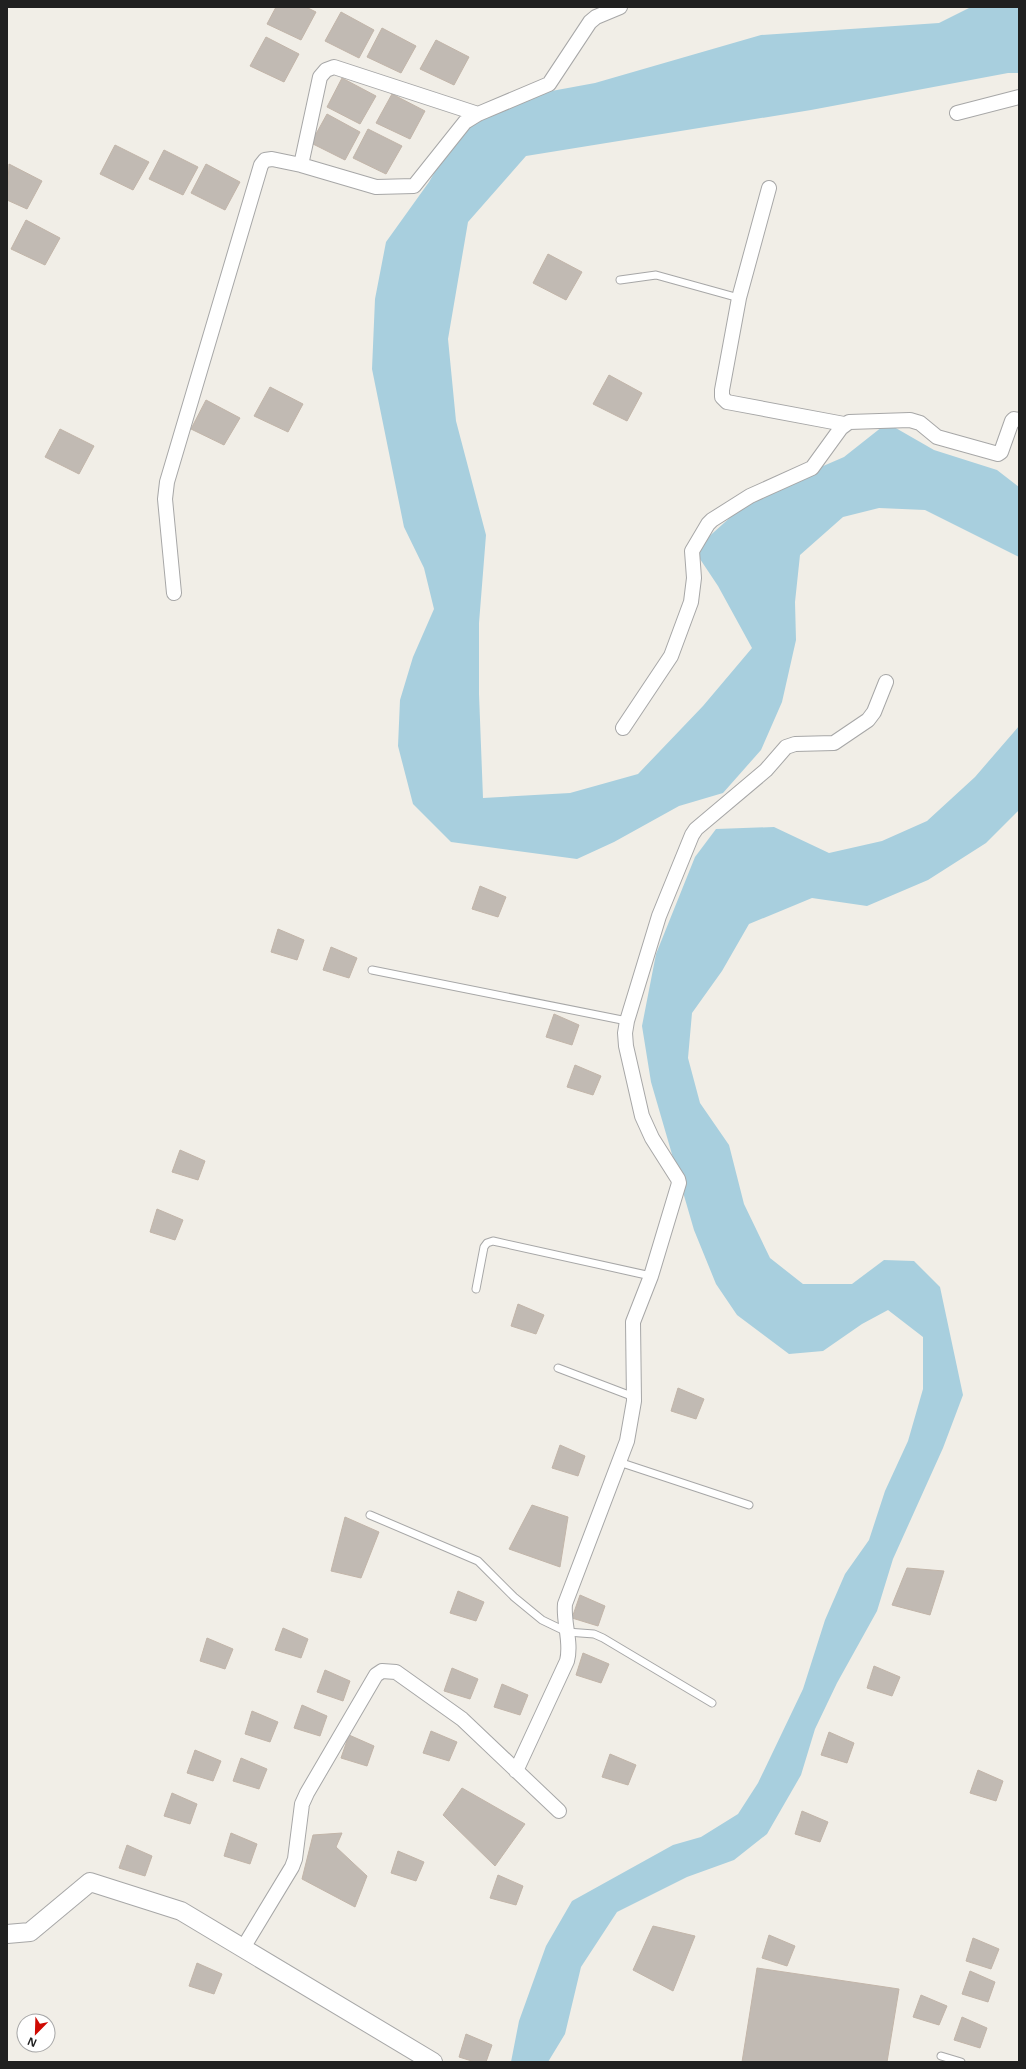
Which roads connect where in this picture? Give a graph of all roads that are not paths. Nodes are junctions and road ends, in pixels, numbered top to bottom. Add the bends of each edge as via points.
1 (620, 7) edge
2 (1019, 97) edge
3 (957, 113) dead end
4 (478, 114) junction
5 (301, 165) junction
6 (769, 188) dead end
7 (620, 280) dead end
8 (740, 298) junction
9 (1019, 420) edge
10 (844, 424) junction
11 (174, 593) dead end
12 (886, 682) dead end
13 (624, 728) dead end
14 (372, 970) dead end
15 (627, 1021) junction
16 (651, 1276) junction
17 (476, 1289) dead end
18 (558, 1368) dead end
19 (634, 1397) junction
20 (619, 1462) junction
21 (749, 1505) dead end
22 (370, 1515) dead end
23 (567, 1632) junction
24 (712, 1703) dead end
25 (516, 1771) junction
26 (559, 1811) dead end
27 (7, 1934) edge
28 (243, 1948) junction
29 (941, 2056) dead end
30 (433, 2062) edge
31 (960, 2062) edge

1 - 4 street via 590,22 549,84
2 - 3 street
4 - 5 street via 460,127 414,186 376,187
4 - 5 street via 334,67 326,70 320,77
5 - 11 street via 272,159 265,160 261,165 204,353 165,491
6 - 8 street
7 - 8 lane via 656,275
8 - 10 street via 722,397 727,402
9 - 10 street via 1012,421 998,454 937,437 920,423 910,420
10 - 13 street via 812,468 750,496 708,524 692,551 694,578 691,602 671,656
12 - 15 street via 868,720 834,743 795,744 786,747 766,770 694,832 659,916
14 - 15 lane
15 - 16 street via 626,1046 642,1116 652,1138 679,1181
16 - 17 lane via 493,1241 484,1247
16 - 19 street via 633,1322
18 - 19 lane
19 - 20 street via 632,1421
20 - 21 lane
20 - 23 street via 566,1604 564,1612
22 - 23 lane via 478,1561 537,1618
23 - 24 lane via 594,1634 603,1638
23 - 25 street via 567,1661
25 - 26 street
25 - 28 street via 462,1719 396,1672 382,1671 376,1675 307,1793 302,1804 292,1867
27 - 28 street via 30,1932 90,1882 181,1910
28 - 30 street
29 - 31 lane

